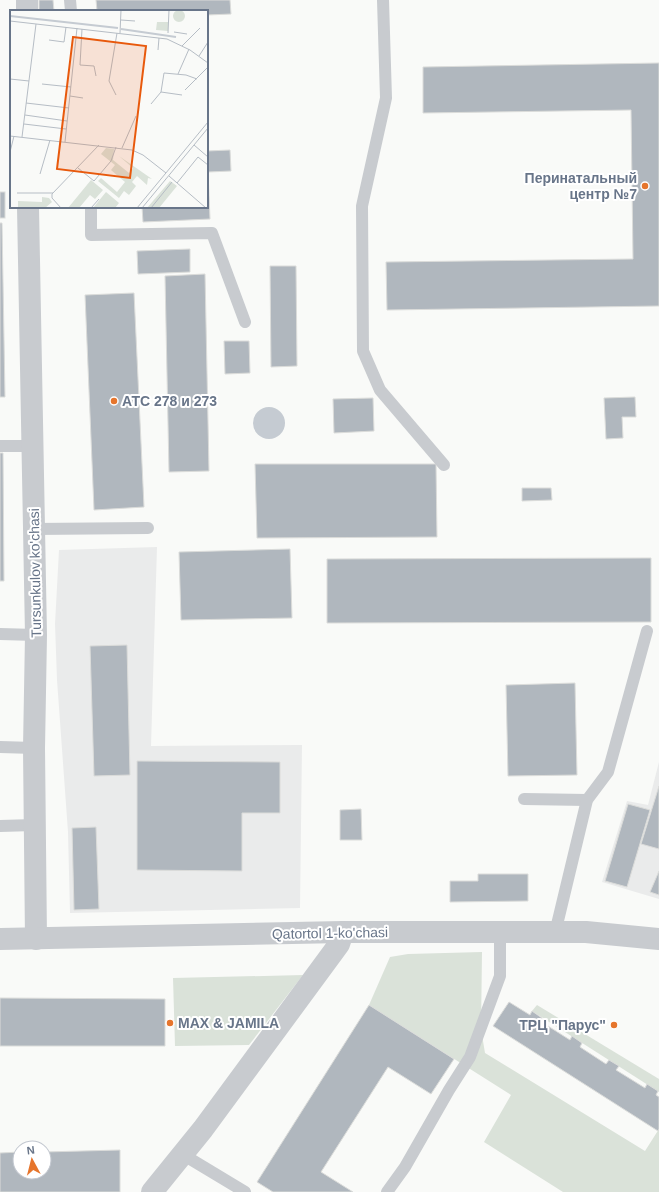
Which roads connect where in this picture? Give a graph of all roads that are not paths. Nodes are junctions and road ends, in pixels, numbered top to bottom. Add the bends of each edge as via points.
1 (70, 0) edge
2 (383, 0) edge
3 (71, 10) edge
4 (28, 208) edge
5 (91, 208) edge
6 (245, 322) dead end
7 (0, 446) edge
8 (32, 446) junction
9 (444, 465) dead end
10 (148, 528) dead end
11 (34, 529) junction
12 (647, 631) dead end
13 (0, 634) edge
14 (36, 635) junction
15 (0, 747) edge
16 (34, 748) junction
17 (524, 799) dead end
18 (587, 800) junction
19 (34, 825) junction
20 (0, 826) edge
21 (343, 932) junction
22 (500, 933) junction
23 (555, 933) junction
24 (0, 939) edge
25 (36, 939) junction
26 (659, 939) edge
27 (182, 1154) junction
28 (152, 1192) edge
29 (245, 1192) edge
30 (388, 1192) edge

1 - 3 lane
2 - 9 lane via 386,98 362,206 363,351 380,390
4 - 8 street, Tursunkulov ko'chasi
5 - 6 lane via 91,235 212,233
7 - 8 lane
8 - 11 street, Tursunkulov ko'chasi
10 - 11 lane
11 - 14 street, Tursunkulov ko'chasi
12 - 18 lane via 608,772
13 - 14 lane
14 - 16 street, Tursunkulov ko'chasi
15 - 16 lane
16 - 19 street, Tursunkulov ko'chasi
17 - 18 lane
18 - 23 lane
19 - 20 lane
19 - 25 street, Tursunkulov ko'chasi
21 - 22 street, Qatortol 1-ko'chasi
21 - 25 street, Qatortol 1-ko'chasi
21 - 27 street via 334,951
22 - 23 street, Qatortol 1-ko'chasi
22 - 30 lane via 500,976 470,1056
23 - 26 street, Qatortol 1-ko'chasi via 601,933
24 - 25 street, Qatortol 1-ko'chasi
27 - 28 street
27 - 29 lane

